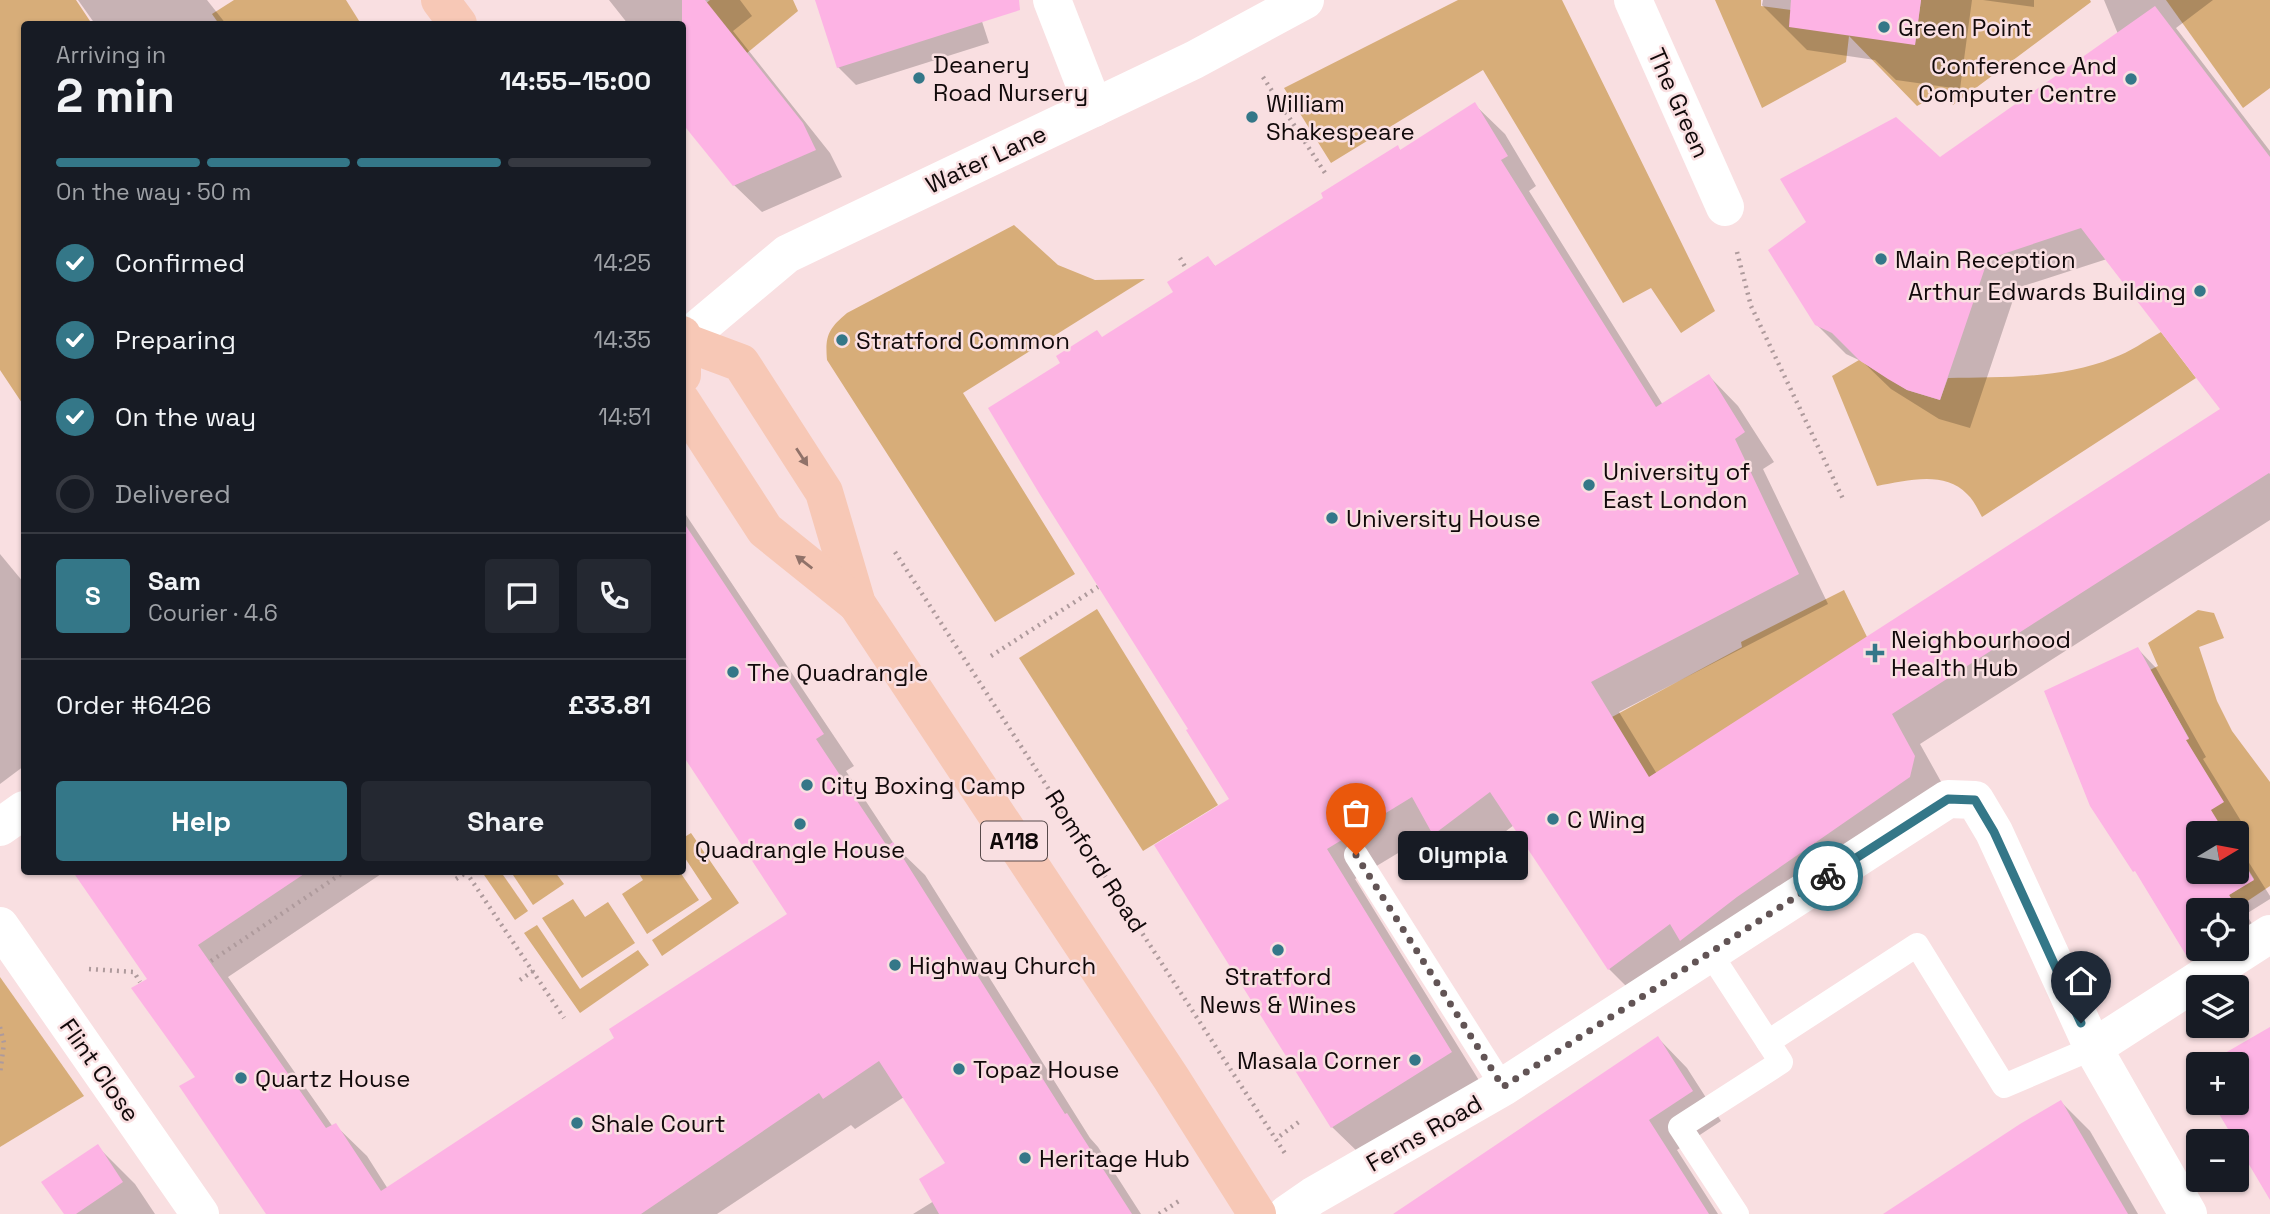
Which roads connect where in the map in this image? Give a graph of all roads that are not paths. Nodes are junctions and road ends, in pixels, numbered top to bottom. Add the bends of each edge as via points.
1 (440, 0) edge
2 (1052, 0) edge
3 (1304, 0) edge
4 (1633, 0) edge
5 (456, 21) edge
6 (1094, 108) junction
7 (1725, 207) road end
8 (686, 338) edge
9 (686, 342) edge
10 (686, 408) edge
11 (857, 604) junction
12 (21, 812) edge
13 (0, 827) edge
14 (1356, 855) dead end
15 (0, 926) edge
16 (2270, 934) edge
17 (1710, 953) junction
18 (1768, 1042) junction
19 (2093, 1048) junction
20 (1503, 1087) junction
21 (200, 1214) edge
22 (1257, 1214) edge
23 (1287, 1214) edge
24 (1737, 1214) edge
25 (2188, 1214) edge

1 - 5 main road
2 - 6 street
3 - 6 street, Water Lane
4 - 7 street, The Green
6 - 8 street, Water Lane via 787,254
9 -> 11 main road, A118 via 741,363 824,492
11 -> 10 main road, A118 via 765,530
11 - 22 main road, A118
12 - 13 street
14 - 20 lane
15 - 21 street, Flint Close
16 - 19 street
17 - 18 lane
17 - 19 street, Ferns Road via 1948,799 1975,800
17 - 20 street, Ferns Road
18 - 19 lane via 1917,945 2004,1086
18 - 24 lane via 1781,1062 1681,1128
19 - 25 street
20 - 23 street, Ferns Road

